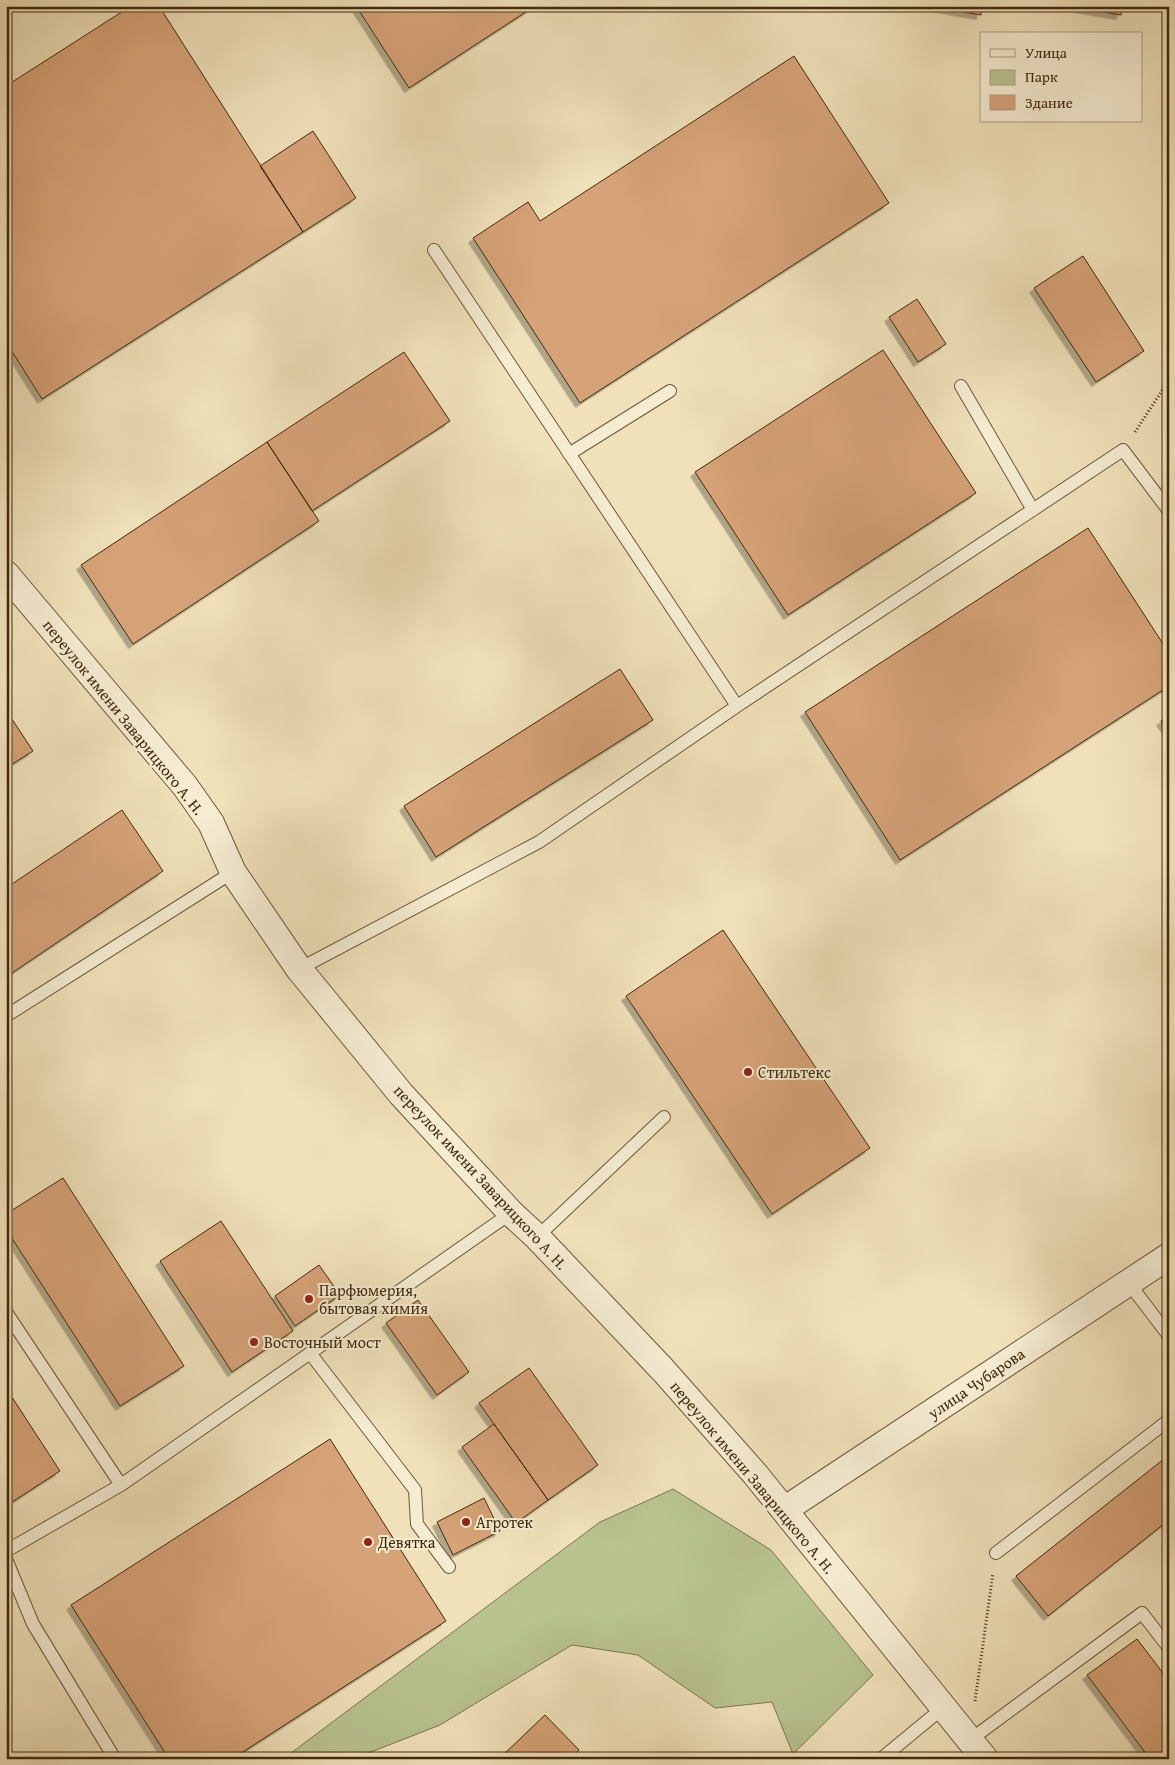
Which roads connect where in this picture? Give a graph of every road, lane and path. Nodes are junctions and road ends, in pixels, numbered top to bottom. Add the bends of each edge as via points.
1 (434, 250) dead end
2 (1169, 380) edge
3 (961, 386) dead end
4 (670, 391) dead end
5 (1123, 450) junction
6 (569, 454) junction
7 (1033, 510) junction
8 (1169, 511) edge
9 (6, 574) edge
10 (737, 706) junction
11 (233, 872) junction
12 (298, 970) junction
13 (6, 1016) edge
14 (664, 1117) dead end
15 (511, 1213) junction
16 (537, 1237) junction
17 (1169, 1256) edge
18 (1128, 1282) junction
19 (6, 1312) edge
20 (1169, 1336) edge
21 (310, 1353) junction
22 (1169, 1420) edge
23 (121, 1486) junction
24 (784, 1510) junction
25 (6, 1551) edge
26 (996, 1553) joint
27 (6, 1559) edge
28 (449, 1567) dead end
29 (1169, 1648) edge
30 (944, 1708) junction
31 (977, 1749) edge
32 (115, 1759) edge
33 (881, 1759) edge

1 - 6 lane
2 - 5 path
3 - 7 lane
4 - 6 lane
5 - 7 lane
5 - 8 lane
6 - 10 lane
7 - 10 lane
9 - 11 street, переулок имени Заварицкого А. Н. via 185,786 211,823
10 - 12 lane via 539,842
11 - 12 street, переулок имени Заварицкого А. Н.
11 - 13 lane
12 - 15 street, переулок имени Заварицкого А. Н. via 401,1094
14 - 16 lane
15 - 16 street, переулок имени Заварицкого А. Н.
15 - 21 lane
16 - 24 street, переулок имени Заварицкого А. Н. via 663,1370
17 - 18 street, улица Чубарова
18 - 20 lane
18 - 24 street, улица Чубарова
19 - 23 lane
21 - 23 lane
21 - 28 lane via 415,1490 417,1524
22 - 26 lane
23 - 25 lane
24 - 30 street, переулок имени Заварицкого А. Н.
26 - 31 path
27 - 32 lane via 33,1624
29 - 31 lane via 1142,1613
30 - 31 street, переулок имени Заварицкого А. Н.
30 - 33 lane

